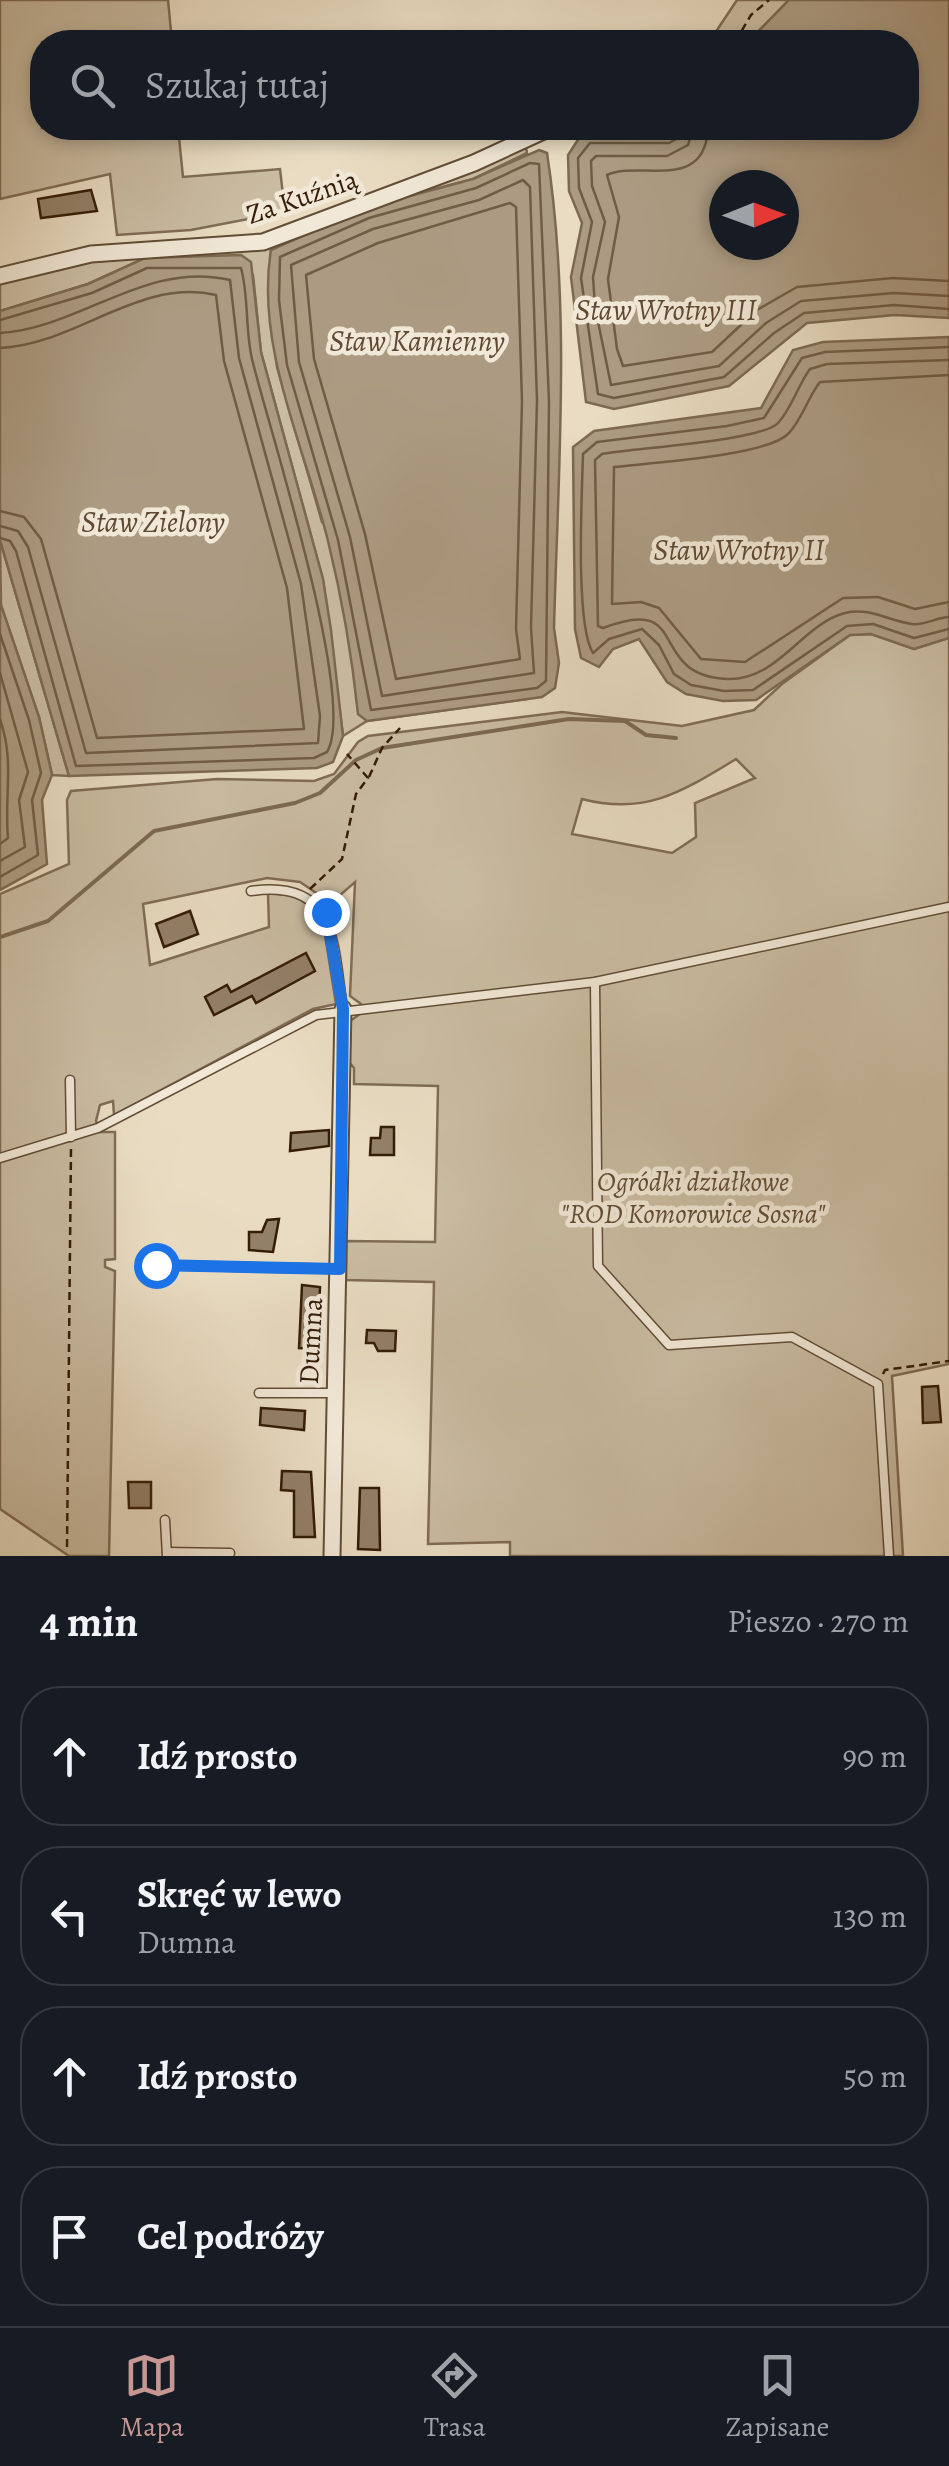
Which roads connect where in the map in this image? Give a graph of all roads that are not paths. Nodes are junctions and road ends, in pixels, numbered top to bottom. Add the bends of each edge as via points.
1 (524, 140) edge
2 (0, 276) edge
3 (251, 891) dead end
4 (949, 907) edge
5 (596, 982) junction
6 (343, 1009) junction
7 (70, 1080) dead end
8 (71, 1136) junction
9 (0, 1158) edge
10 (156, 1265) dead end
11 (340, 1269) junction
12 (258, 1393) dead end
13 (334, 1393) junction
14 (165, 1520) dead end
15 (230, 1552) dead end
16 (167, 1554) edge
17 (332, 1556) edge
18 (889, 1556) edge

1 - 2 street, Za Kuźnią via 262,242 91,254
3 - 6 lane via 304,894 326,912
4 - 5 lane
5 - 6 lane
5 - 18 lane via 598,1266 668,1345 792,1337 878,1384
6 - 8 lane via 316,1015
6 - 11 street, Dumna
7 - 8 lane
8 - 9 lane
10 - 11 lane
11 - 13 street, Dumna
12 - 13 lane
13 - 17 street, Dumna
14 - 16 lane
15 - 16 lane

